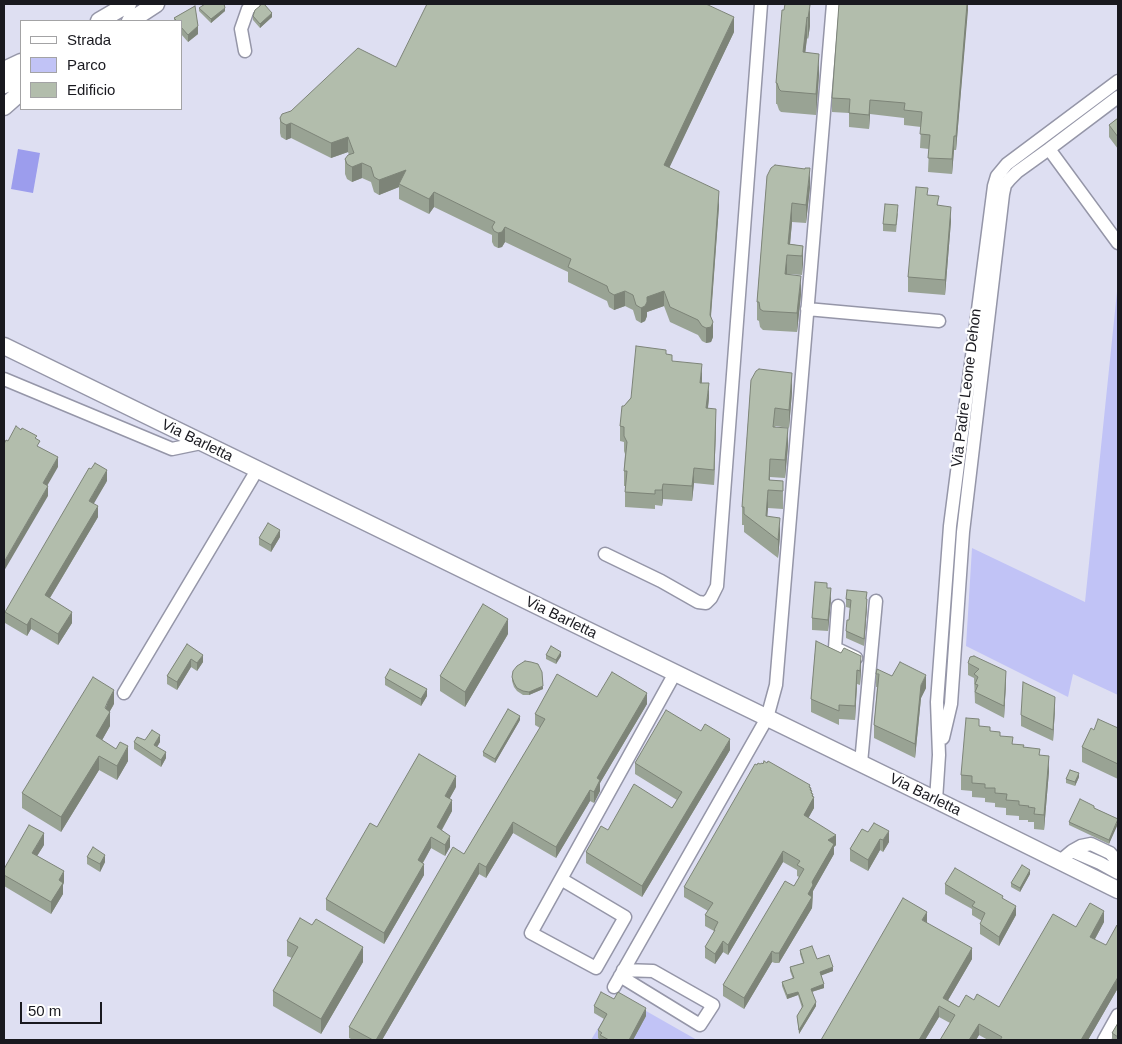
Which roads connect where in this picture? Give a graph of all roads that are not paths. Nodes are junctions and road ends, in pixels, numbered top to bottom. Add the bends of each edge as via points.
1 (128, 4) edge
2 (156, 4) edge
3 (160, 4) edge
4 (254, 4) edge
5 (761, 4) edge
6 (833, 4) edge
7 (101, 20) edge
8 (132, 20) edge
9 (145, 20) edge
10 (245, 52) dead end
11 (20, 53) edge
12 (4, 60) edge
13 (20, 62) edge
14 (4, 70) edge
15 (20, 78) edge
16 (1118, 81) edge
17 (4, 85) edge
18 (20, 93) edge
19 (1118, 97) edge
20 (4, 107) edge
21 (1049, 149) junction
22 (1116, 236) edge
23 (807, 310) junction
24 (939, 321) dead end
25 (4, 337) edge
26 (4, 346) edge
27 (4, 379) edge
28 (106, 396) junction
29 (201, 443) junction
30 (258, 470) junction
31 (605, 554) dead end
32 (876, 601) dead end
33 (838, 606) dead end
34 (870, 665) junction
35 (675, 673) junction
36 (124, 693) dead end
37 (767, 718) junction
38 (939, 755) junction
39 (861, 763) junction
40 (936, 800) junction
41 (1066, 856) junction
42 (1118, 862) edge
43 (1118, 873) edge
44 (561, 879) junction
45 (1118, 890) edge
46 (619, 978) junction
47 (1118, 1015) edge
48 (1104, 1040) edge

1 - 7 main road
2 - 8 main road
3 - 9 main road
4 - 10 street via 248,9 242,29
5 - 31 street via 717,586 706,603 698,602
6 - 23 street
11 - 12 main road
13 - 14 main road
15 - 17 main road
16 - 38 street, Via Padre Leone Dehon via 1007,164 997,176 994,186 950,526 937,702
18 - 20 main road
19 - 21 street, Via Padre Leone Dehon
21 - 22 street
21 - 38 street, Via Padre Leone Dehon via 1010,178 1003,194 964,532 951,704
23 - 24 street
23 - 37 street via 776,685
25 - 28 main road via 85,378
26 - 28 main road, Via Barletta
27 - 29 street via 172,449
28 - 29 main road, Via Barletta
29 - 30 main road, Via Barletta
30 - 35 main road, Via Barletta
30 - 36 street
32 - 34 street
33 - 34 street via 835,648
34 - 39 street
35 - 37 main road, Via Barletta
35 - 44 street
37 - 39 main road, Via Barletta
37 - 46 street
38 - 40 street, Via Padre Leone Dehon
39 - 40 main road, Via Barletta
40 - 41 main road, Via Barletta
41 - 42 street via 1081,846 1091,844 1110,853
41 - 43 street via 1100,863
41 - 45 main road, Via Barletta
44 - 44 street via 625,917 596,968 531,933
46 - 46 street via 700,1025 713,1005 653,971
47 - 48 street

